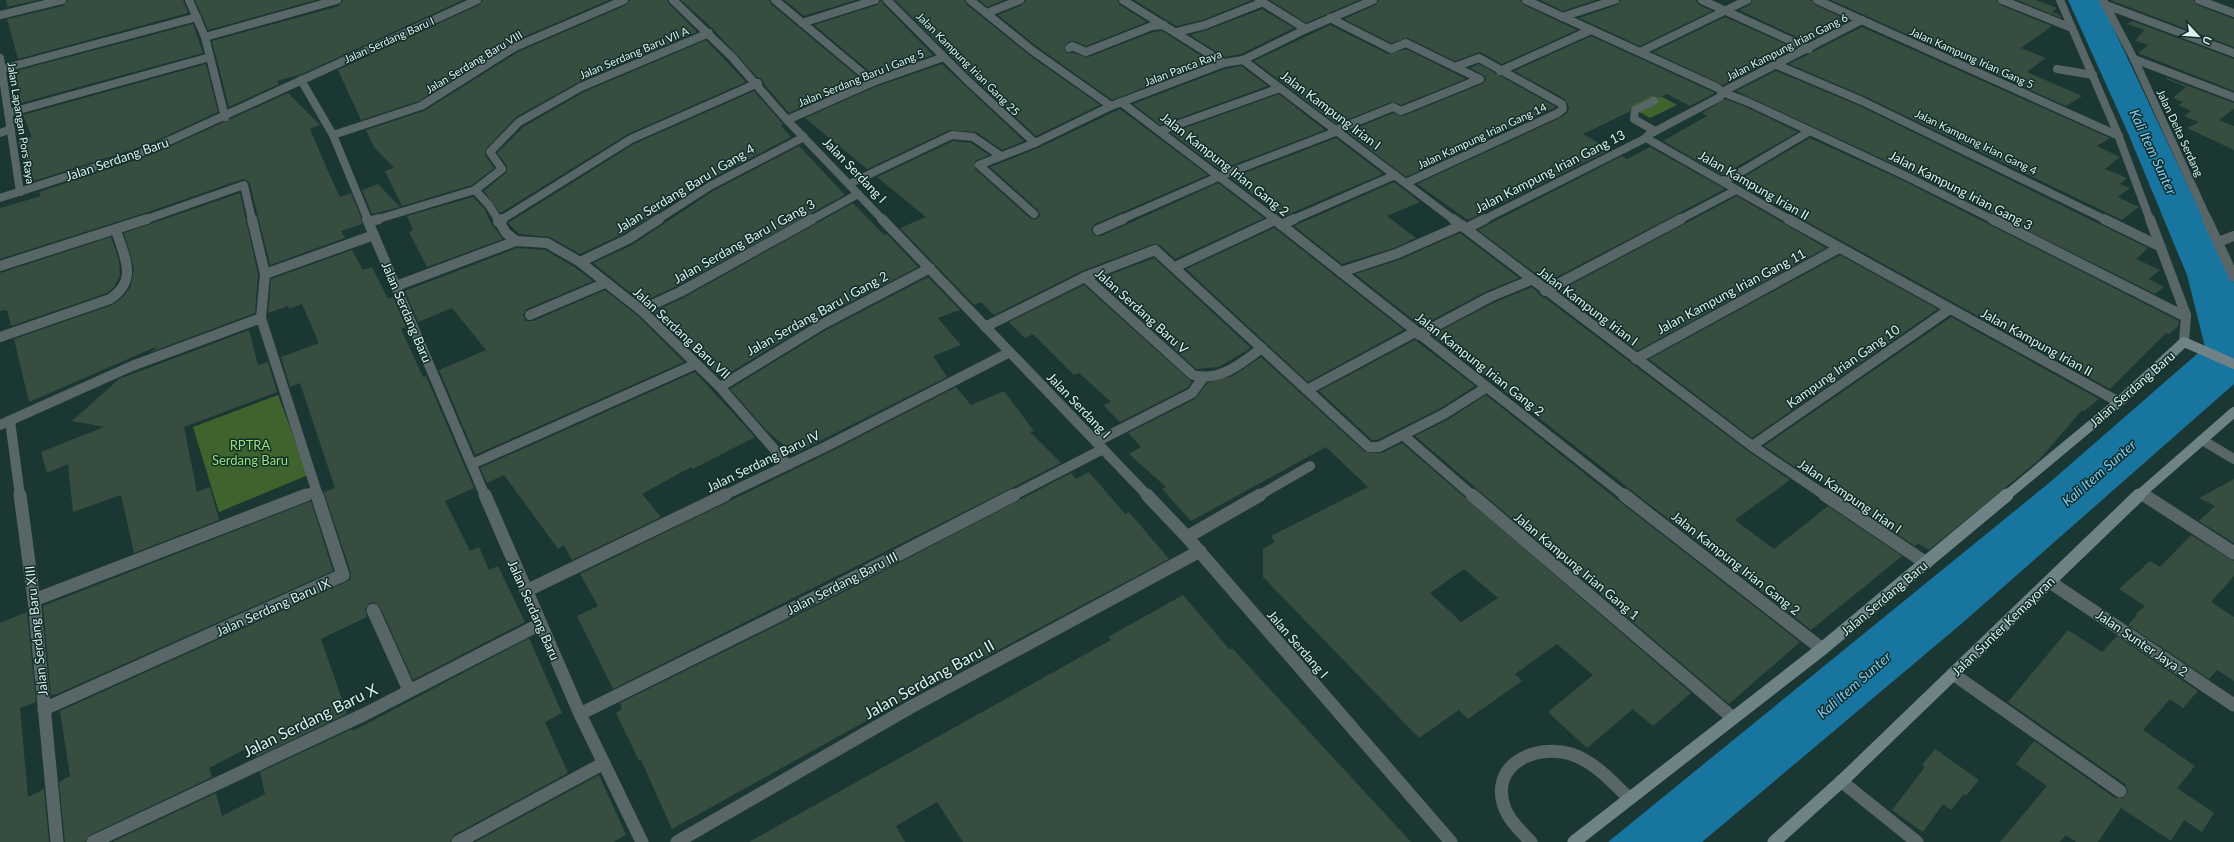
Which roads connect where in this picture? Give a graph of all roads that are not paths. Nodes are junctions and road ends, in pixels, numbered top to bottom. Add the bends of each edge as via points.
1 (62, 0) edge
2 (189, 0) edge
3 (337, 0) edge
4 (477, 0) edge
5 (624, 0) edge
6 (673, 0) edge
7 (776, 0) edge
8 (875, 0) edge
9 (887, 0) edge
10 (970, 0) edge
11 (1020, 0) edge
12 (1140, 0) edge
13 (1373, 0) edge
14 (1526, 0) edge
15 (1614, 0) edge
16 (1702, 0) edge
17 (1747, 0) edge
18 (1817, 0) edge
19 (2002, 0) edge
20 (2060, 0) edge
21 (2199, 0) edge
22 (1125, 1) edge
23 (1262, 1) edge
24 (2104, 2) edge
25 (1723, 10) junction
26 (987, 13) junction
27 (2234, 13) edge
28 (0, 15) edge
29 (1562, 17) junction
30 (196, 18) junction
31 (1330, 18) junction
32 (1862, 20) junction
33 (802, 23) junction
34 (1164, 25) junction
35 (2072, 28) junction
36 (1306, 29) junction
37 (1591, 30) junction
38 (1177, 32) junction
39 (709, 33) junction
40 (205, 37) junction
41 (1069, 48) dead end
42 (1809, 49) junction
43 (1640, 52) junction
44 (2234, 53) edge
45 (210, 57) junction
46 (944, 57) junction
47 (0, 58) edge
48 (2134, 59) junction
49 (1243, 60) junction
50 (1224, 62) junction
51 (1777, 65) junction
52 (1455, 67) junction
53 (2057, 69) dead end
54 (2, 70) junction
55 (1500, 71) junction
56 (2093, 75) junction
57 (301, 80) junction
58 (873, 82) junction
59 (758, 83) junction
60 (1278, 89) junction
61 (1722, 92) junction
62 (2234, 97) edge
63 (1654, 101) dead end
64 (1116, 104) junction
65 (8, 113) junction
66 (224, 117) junction
67 (787, 120) junction
68 (11, 129) junction
69 (1810, 130) junction
70 (1160, 131) junction
71 (1655, 131) junction
72 (1335, 132) junction
73 (0, 133) edge
74 (2118, 134) junction
75 (333, 135) junction
76 (804, 137) junction
77 (1646, 138) junction
78 (1035, 144) junction
79 (1001, 156) junction
80 (1392, 176) junction
81 (1218, 177) junction
82 (1722, 181) junction
83 (1406, 182) junction
84 (848, 184) junction
85 (475, 190) junction
86 (1736, 190) junction
87 (20, 192) junction
88 (858, 194) junction
89 (0, 198) edge
90 (1034, 214) dead end
91 (369, 222) junction
92 (498, 222) junction
93 (1278, 223) junction
94 (1460, 228) junction
95 (116, 230) junction
96 (1098, 230) dead end
97 (374, 235) junction
98 (2234, 236) edge
99 (516, 240) junction
100 (2218, 242) junction
101 (2161, 247) junction
102 (1839, 248) junction
103 (580, 262) junction
104 (0, 266) edge
105 (1175, 267) junction
106 (930, 268) junction
107 (1341, 272) junction
108 (265, 274) junction
109 (1084, 277) junction
110 (2234, 277) edge
111 (1527, 281) junction
112 (605, 283) junction
113 (396, 286) junction
114 (1545, 291) junction
115 (1950, 309) junction
116 (641, 310) junction
117 (530, 315) dead end
118 (2186, 317) junction
119 (261, 318) junction
120 (985, 327) junction
121 (1417, 333) junction
122 (0, 337) edge
123 (2187, 343) junction
124 (1262, 348) junction
125 (1010, 352) junction
126 (1636, 359) junction
127 (696, 364) junction
128 (2234, 364) edge
129 (1198, 377) junction
130 (720, 387) junction
131 (1487, 387) junction
132 (1308, 390) junction
133 (2118, 402) junction
134 (2234, 412) edge
135 (5, 423) edge
136 (1403, 435) junction
137 (2202, 440) junction
138 (1099, 445) junction
139 (1752, 446) junction
140 (2234, 459) edge
141 (472, 464) junction
142 (788, 464) junction
143 (1310, 466) dead end
144 (316, 491) junction
145 (2141, 493) junction
146 (1187, 537) junction
147 (1200, 551) junction
148 (2234, 553) edge
149 (1926, 563) junction
150 (2050, 582) junction
151 (526, 591) junction
152 (34, 600) junction
153 (373, 610) dead end
154 (540, 624) junction
155 (1822, 649) junction
156 (1953, 674) junction
157 (409, 690) junction
158 (2234, 705) edge
159 (44, 709) junction
160 (580, 714) junction
161 (1733, 718) junction
162 (604, 763) junction
163 (1841, 782) junction
164 (2120, 791) dead end
165 (1629, 798) junction
166 (57, 842) edge
167 (93, 842) edge
168 (458, 842) edge
169 (642, 842) edge
170 (677, 842) edge
171 (1451, 842) edge
172 (1531, 842) edge
173 (1574, 842) edge
174 (1774, 842) edge
175 (1917, 842) edge

1 - 28 street
2 - 30 street
3 - 40 street
4 - 57 street, Jalan Serdang Baru I
5 - 75 street, Jalan Serdang Baru VIII via 515,47 421,106
6 - 39 street, Jalan Serdang I
7 - 33 street
8 - 33 street
9 - 46 street, Jalan Kampung Irian Gang 25
10 - 26 street, Jalan Kampung Irian Gang 2
11 - 26 street
12 - 22 street
13 - 31 street, Jalan Panca Raya
14 - 29 street
15 - 29 street
16 - 25 street
17 - 25 street
18 - 32 street, Jalan Kampung Irian Gang 5
19 - 35 street
20 - 35 street
21 - 27 street
22 - 34 street
23 - 36 street
23 - 38 street via 1205,25
24 - 44 street
24 - 48 street, Jalan Delta Serdang
25 - 42 street
25 - 43 street
26 - 64 street, Jalan Kampung Irian Gang 2 via 1033,51
29 - 37 street
30 - 40 street
30 - 54 street
31 - 36 street, Jalan Panca Raya
31 - 52 street via 1391,49 1406,43
32 - 42 street, Jalan Kampung Irian Gang 6
32 - 74 street, Jalan Kampung Irian Gang 5
33 - 58 street
34 - 38 street
34 - 41 street via 1152,26 1086,52 1072,46
35 - 56 street
36 - 49 street, Jalan Panca Raya
37 - 43 street
37 - 55 street
38 - 50 street
39 - 59 street, Jalan Serdang I
39 - 85 street, Jalan Serdang Baru VII A via 616,71 519,122 490,152 502,168
40 - 45 street
42 - 51 street, Jalan Kampung Irian Gang 6
43 - 61 street
45 - 65 street
45 - 66 street
46 - 58 street, Jalan Serdang Baru I Gang 5
46 - 78 street, Jalan Kampung Irian Gang 25
47 - 54 street, Jalan Lapangan Pors Raya
48 - 62 street
48 - 100 street, Jalan Delta Serdang
49 - 50 street, Jalan Panca Raya
49 - 60 street, Jalan Kampung Irian I
50 - 64 street, Jalan Panca Raya
51 - 61 street, Jalan Kampung Irian Gang 6
51 - 101 street, Jalan Kampung Irian Gang 4 via 1876,108
52 - 55 street, Jalan Kampung Irian Gang 14 via 1479,58
52 - 72 street via 1480,79 1401,111 1393,107
53 - 56 street
54 - 65 street, Jalan Lapangan Pors Raya
55 - 83 street, Jalan Kampung Irian Gang 14 via 1562,104 1563,109
56 - 74 street
57 - 66 street, Jalan Serdang Baru
57 - 75 street, Jalan Serdang Baru
58 - 67 street, Jalan Serdang Baru I Gang 5
59 - 67 street, Jalan Serdang I
59 - 92 street via 631,139
60 - 70 street
60 - 72 street, Jalan Kampung Irian I
61 - 69 street, Jalan Kampung Irian Gang 3
61 - 71 street via 1720,97
63 - 71 street via 1635,110 1634,119
64 - 70 street, Jalan Kampung Irian Gang 2
64 - 78 street, Jalan Panca Raya
65 - 68 street, Jalan Lapangan Pors Raya
66 - 87 street, Jalan Serdang Baru via 150,150
67 - 76 street, Jalan Serdang I
68 - 73 street
68 - 87 street, Jalan Lapangan Pors Raya
69 - 82 street
69 - 118 street, Jalan Kampung Irian Gang 3
70 - 81 street, Jalan Kampung Irian Gang 2
71 - 77 street
72 - 80 street, Jalan Kampung Irian I
72 - 81 street
74 - 101 street
75 - 91 street, Jalan Serdang Baru
76 - 84 street, Jalan Serdang I
76 - 103 street, Jalan Serdang Baru I Gang 4 via 710,186 628,238
77 - 82 street, Jalan Kampung Irian II
77 - 94 street, Jalan Kampung Irian Gang 13
78 - 79 street, Jalan Panca Raya
79 - 84 street via 974,136 952,135
79 - 90 street, Jalan Panca Raya via 979,165
80 - 83 street, Jalan Kampung Irian I
80 - 93 street
81 - 93 street, Jalan Kampung Irian Gang 2
81 - 96 street
82 - 86 street, Jalan Kampung Irian II
83 - 94 street, Jalan Kampung Irian I
84 - 88 street, Jalan Serdang I
85 - 91 street, Jalan Serdang Baru VII A
85 - 92 street via 489,205
86 - 102 street, Jalan Kampung Irian II
86 - 114 street
87 - 89 street, Jalan Serdang Baru
88 - 106 street, Jalan Serdang I
88 - 116 street, Jalan Serdang Baru I Gang 3 via 680,292
91 - 97 street, Jalan Serdang Baru
92 - 99 street via 506,233
93 - 105 street
93 - 107 street, Jalan Kampung Irian Gang 2
94 - 107 street, Jalan Kampung Irian Gang 13 via 1396,254
94 - 111 street, Jalan Kampung Irian I
95 - 104 street
95 - 108 street, Jalan Serdang Baru IX via 244,185
95 - 122 street via 127,273 127,285 121,291 110,299
97 - 108 street
97 - 113 street, Jalan Serdang Baru
98 - 100 street
99 - 103 street, Jalan Serdang Baru VII via 547,243
99 - 113 street, Jalan Serdang Baru VII
100 - 110 street, Jalan Delta Serdang
101 - 118 street
102 - 115 street, Jalan Kampung Irian II
102 - 126 street, Jalan Kampung Irian Gang 11
103 - 112 street, Jalan Serdang Baru VII
105 - 109 street via 1155,250
105 - 124 street
106 - 120 street, Jalan Serdang I
106 - 130 street, Jalan Serdang Baru I Gang 2 via 863,300 788,343
107 - 121 street, Jalan Kampung Irian Gang 2
108 - 119 street, Jalan Serdang Baru IX
109 - 120 street, Jalan Serdang Baru V
109 - 129 street, Jalan Serdang Baru V
111 - 114 street, Jalan Kampung Irian I
111 - 121 street
112 - 116 street, Jalan Serdang Baru VII
112 - 117 street
113 - 141 street, Jalan Serdang Baru
114 - 126 street, Jalan Kampung Irian I
115 - 133 street, Jalan Kampung Irian II
115 - 139 street, Kampung Irian Gang 10
116 - 127 street, Jalan Serdang Baru VII
118 - 123 street
119 - 135 street via 132,366
119 - 144 street, Jalan Serdang Baru IX
120 - 125 street, Jalan Serdang I
121 - 131 street, Jalan Kampung Irian Gang 2
121 - 132 street
123 - 128 main road
123 - 133 main road, Jalan Serdang Baru
124 - 129 street via 1220,376
124 - 132 street
125 - 138 street, Jalan Serdang I
125 - 142 street, Jalan Serdang Baru IV
126 - 139 street, Jalan Kampung Irian I
127 - 130 street, Jalan Serdang Baru VII
127 - 141 street
129 - 138 street via 1192,393
130 - 142 street, Jalan Serdang Baru VII
131 - 136 street via 1444,414
131 - 155 street, Jalan Kampung Irian Gang 2
132 - 136 street via 1369,447 1379,447
133 - 149 main road, Jalan Serdang Baru
134 - 137 main road, Jalan Sunter Kemayoran
135 - 152 street, Jalan Serdang Baru XIII
136 - 161 street, Jalan Kampung Irian Gang 1 via 1669,666
137 - 140 street
137 - 145 main road, Jalan Sunter Kemayoran
138 - 146 street, Jalan Serdang I
138 - 160 street, Jalan Serdang Baru III via 821,594
139 - 149 street, Jalan Kampung Irian I
141 - 151 street, Jalan Serdang Baru
142 - 151 street, Jalan Serdang Baru IV
143 - 146 street
144 - 152 street
144 - 159 street, Jalan Serdang Baru IX via 343,575
145 - 148 street
145 - 150 main road, Jalan Sunter Kemayoran
146 - 147 street, Jalan Serdang I
147 - 170 street, Jalan Serdang Baru II via 909,708
147 - 171 street, Jalan Serdang I
149 - 155 main road, Jalan Serdang Baru
150 - 156 main road, Jalan Sunter Kemayoran
150 - 158 street, Jalan Sunter Jaya 2
151 - 154 street, Jalan Serdang Baru
152 - 159 street, Jalan Serdang Baru XIII
153 - 157 street
154 - 157 street, Jalan Serdang Baru X
154 - 160 street, Jalan Serdang Baru
155 - 161 main road, Jalan Serdang Baru
156 - 163 main road, Jalan Sunter Kemayoran
156 - 164 street
157 - 167 street, Jalan Serdang Baru X via 365,714
159 - 166 street, Jalan Serdang Baru XIII
160 - 162 street, Jalan Serdang Baru
161 - 165 main road, Jalan Serdang Baru
162 - 168 street
162 - 169 street, Jalan Serdang Baru
163 - 174 main road, Jalan Sunter Kemayoran
163 - 175 street
165 - 172 street via 1591,763 1571,754 1548,750 1516,759 1504,778 1503,803 1510,819
165 - 173 main road, Jalan Serdang Baru

